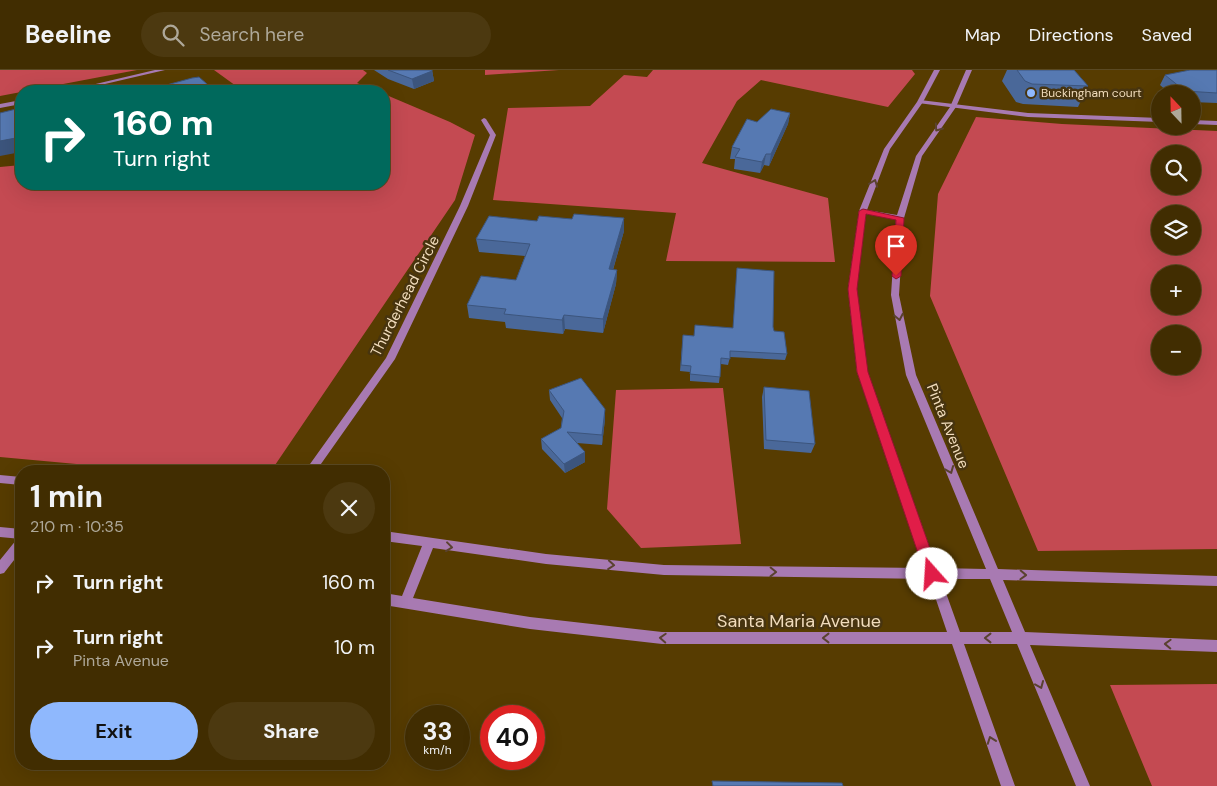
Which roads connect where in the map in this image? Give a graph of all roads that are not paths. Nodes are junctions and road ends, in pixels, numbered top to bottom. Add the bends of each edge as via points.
1 (162, 70) edge
2 (937, 70) edge
3 (969, 70) edge
4 (96, 85) edge
5 (920, 102) junction
6 (15, 103) edge
7 (0, 106) edge
8 (953, 107) junction
9 (484, 120) dead end
10 (1151, 120) edge
11 (1201, 122) edge
12 (1217, 123) edge
13 (863, 211) junction
14 (900, 218) junction
15 (314, 465) edge
16 (0, 479) edge
17 (15, 480) edge
18 (0, 532) edge
19 (15, 533) edge
20 (390, 537) edge
21 (429, 544) junction
22 (15, 550) edge
23 (0, 569) edge
24 (932, 574) junction
25 (992, 574) junction
26 (1217, 581) edge
27 (390, 600) edge
28 (405, 604) junction
29 (955, 638) junction
30 (1020, 638) junction
31 (1217, 646) edge
32 (1008, 786) edge
33 (1083, 786) edge

1 - 4 street
2 - 5 street
3 - 8 street, Pinta Avenue
5 - 8 street
13 -> 5 street via 887,149
6 - 7 street
8 - 10 street via 1028,115
8 -> 14 street, Pinta Avenue via 919,156
9 - 15 street, Thurderhead Circle via 493,135 464,206 390,359
11 - 12 street
13 - 14 street
13 - 24 street via 852,289 862,372
14 -> 25 street, Pinta Avenue via 895,295 911,375
16 - 17 street
18 - 19 street
20 - 21 street
21 -> 24 street via 664,570
21 - 28 street
22 - 23 street
24 - 25 street
24 - 29 street
25 -> 26 street
25 - 30 street, Pinta Avenue
27 - 28 street, Santa Maria Avenue
29 -> 28 street, Santa Maria Avenue via 662,638
30 -> 29 street, Santa Maria Avenue
32 -> 29 street
31 -> 30 street, Santa Maria Avenue
30 -> 33 street, Pinta Avenue

